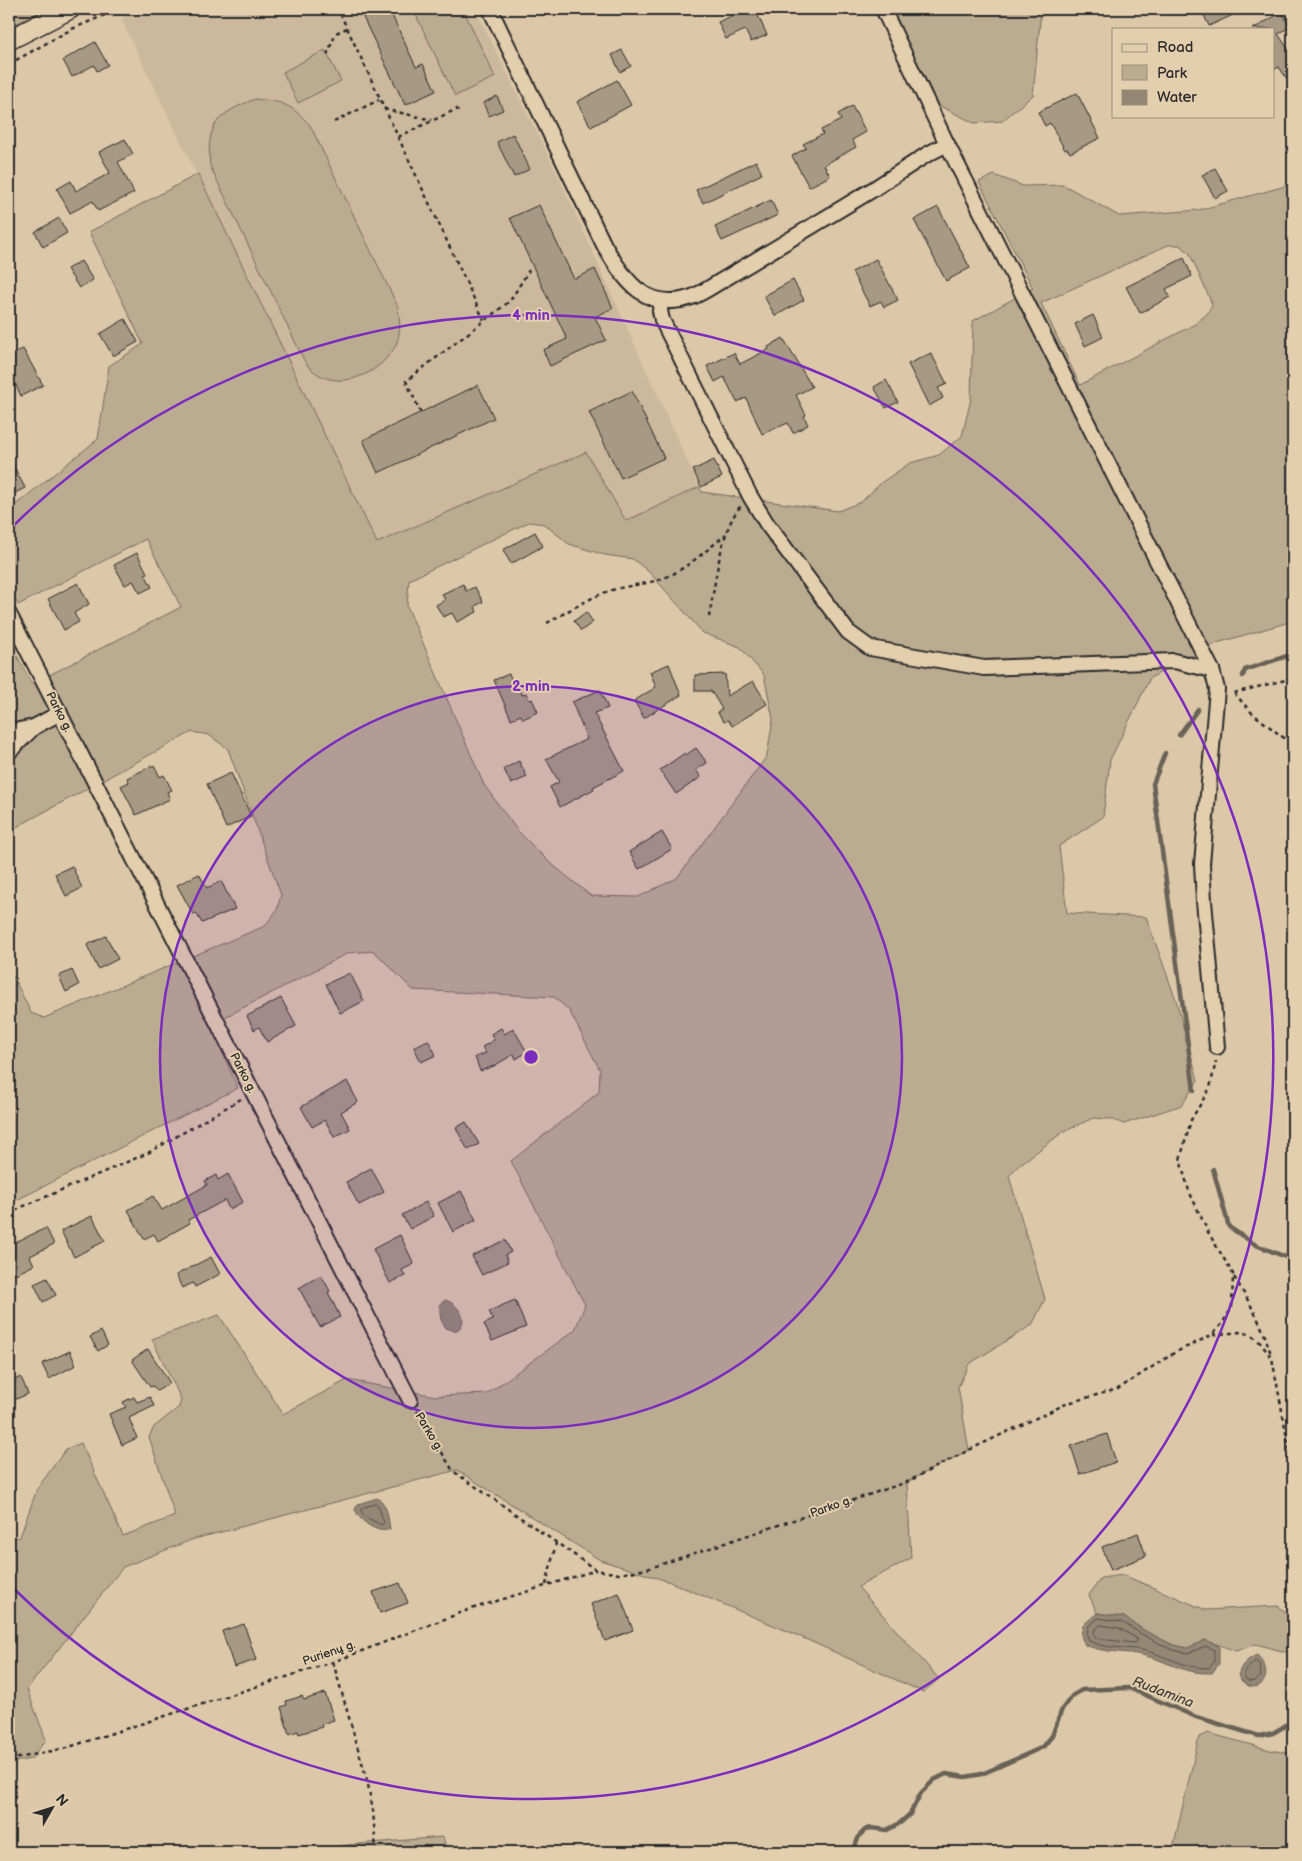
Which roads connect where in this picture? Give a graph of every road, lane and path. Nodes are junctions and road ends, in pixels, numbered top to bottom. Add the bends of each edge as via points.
1 (70, 9) edge
2 (119, 9) edge
3 (344, 9) edge
4 (490, 9) edge
5 (883, 9) edge
6 (347, 28) junction
7 (9, 40) edge
8 (327, 55) dead end
9 (9, 64) edge
10 (380, 99) junction
11 (384, 109) junction
12 (458, 111) dead end
13 (433, 120) junction
14 (334, 122) dead end
15 (398, 137) junction
16 (947, 144) junction
17 (529, 270) dead end
18 (661, 302) junction
19 (484, 320) junction
20 (420, 413) dead end
21 (750, 496) junction
22 (726, 534) junction
23 (9, 614) edge
24 (709, 618) dead end
25 (547, 623) dead end
26 (1212, 670) junction
27 (1293, 678) edge
28 (60, 713) junction
29 (34, 727) junction
30 (9, 732) edge
31 (1293, 745) edge
32 (9, 752) edge
33 (1217, 1047) joint
34 (253, 1092) junction
35 (9, 1215) edge
36 (1233, 1274) junction
37 (1212, 1335) junction
38 (1272, 1358) junction
39 (410, 1400) joint
40 (1293, 1469) edge
41 (556, 1543) junction
42 (596, 1570) junction
43 (546, 1586) junction
44 (333, 1662) junction
45 (9, 1760) edge
46 (376, 1852) edge

1 - 7 main road
2 - 9 path
3 - 6 path via 339,11
4 - 18 street via 617,268 644,295
5 - 16 street
6 - 8 path via 336,34
6 - 10 path
10 - 11 path
10 - 14 path
11 - 13 path
11 - 15 path
12 - 13 path
13 - 15 path
15 - 19 path
16 - 18 street via 693,297
16 - 26 street
17 - 19 path via 510,301
18 - 21 street via 662,320
19 - 20 path via 406,381
21 - 22 path via 738,509
21 - 26 street via 767,524 848,632 870,648 984,668 1174,661
22 - 24 path
22 - 25 path via 672,574 648,584 596,596
23 - 28 street, Parko g.
26 - 33 street via 1217,689 1202,864
27 - 31 path via 1234,693 1252,713
28 - 29 street
28 - 34 street, Parko g.
29 - 30 street
29 - 32 street
33 - 36 path via 1216,1068 1210,1088 1191,1120 1180,1160 1189,1191 1208,1232
34 - 35 path via 148,1153
34 - 39 street, Parko g.
36 - 37 path, Parko g. via 1232,1307
36 - 38 path via 1257,1315
37 - 38 path via 1249,1334
37 - 42 path, Parko g. via 1174,1352 1118,1389 1068,1403 907,1482 647,1569 619,1574
38 - 40 path
39 - 41 path, Parko g. via 452,1471
41 - 42 path, Parko g.
41 - 43 path
42 - 43 path, Purienų g.
43 - 44 path, Purienų g. via 468,1610
44 - 45 path, Purienų g. via 66,1748
44 - 46 path via 367,1780

